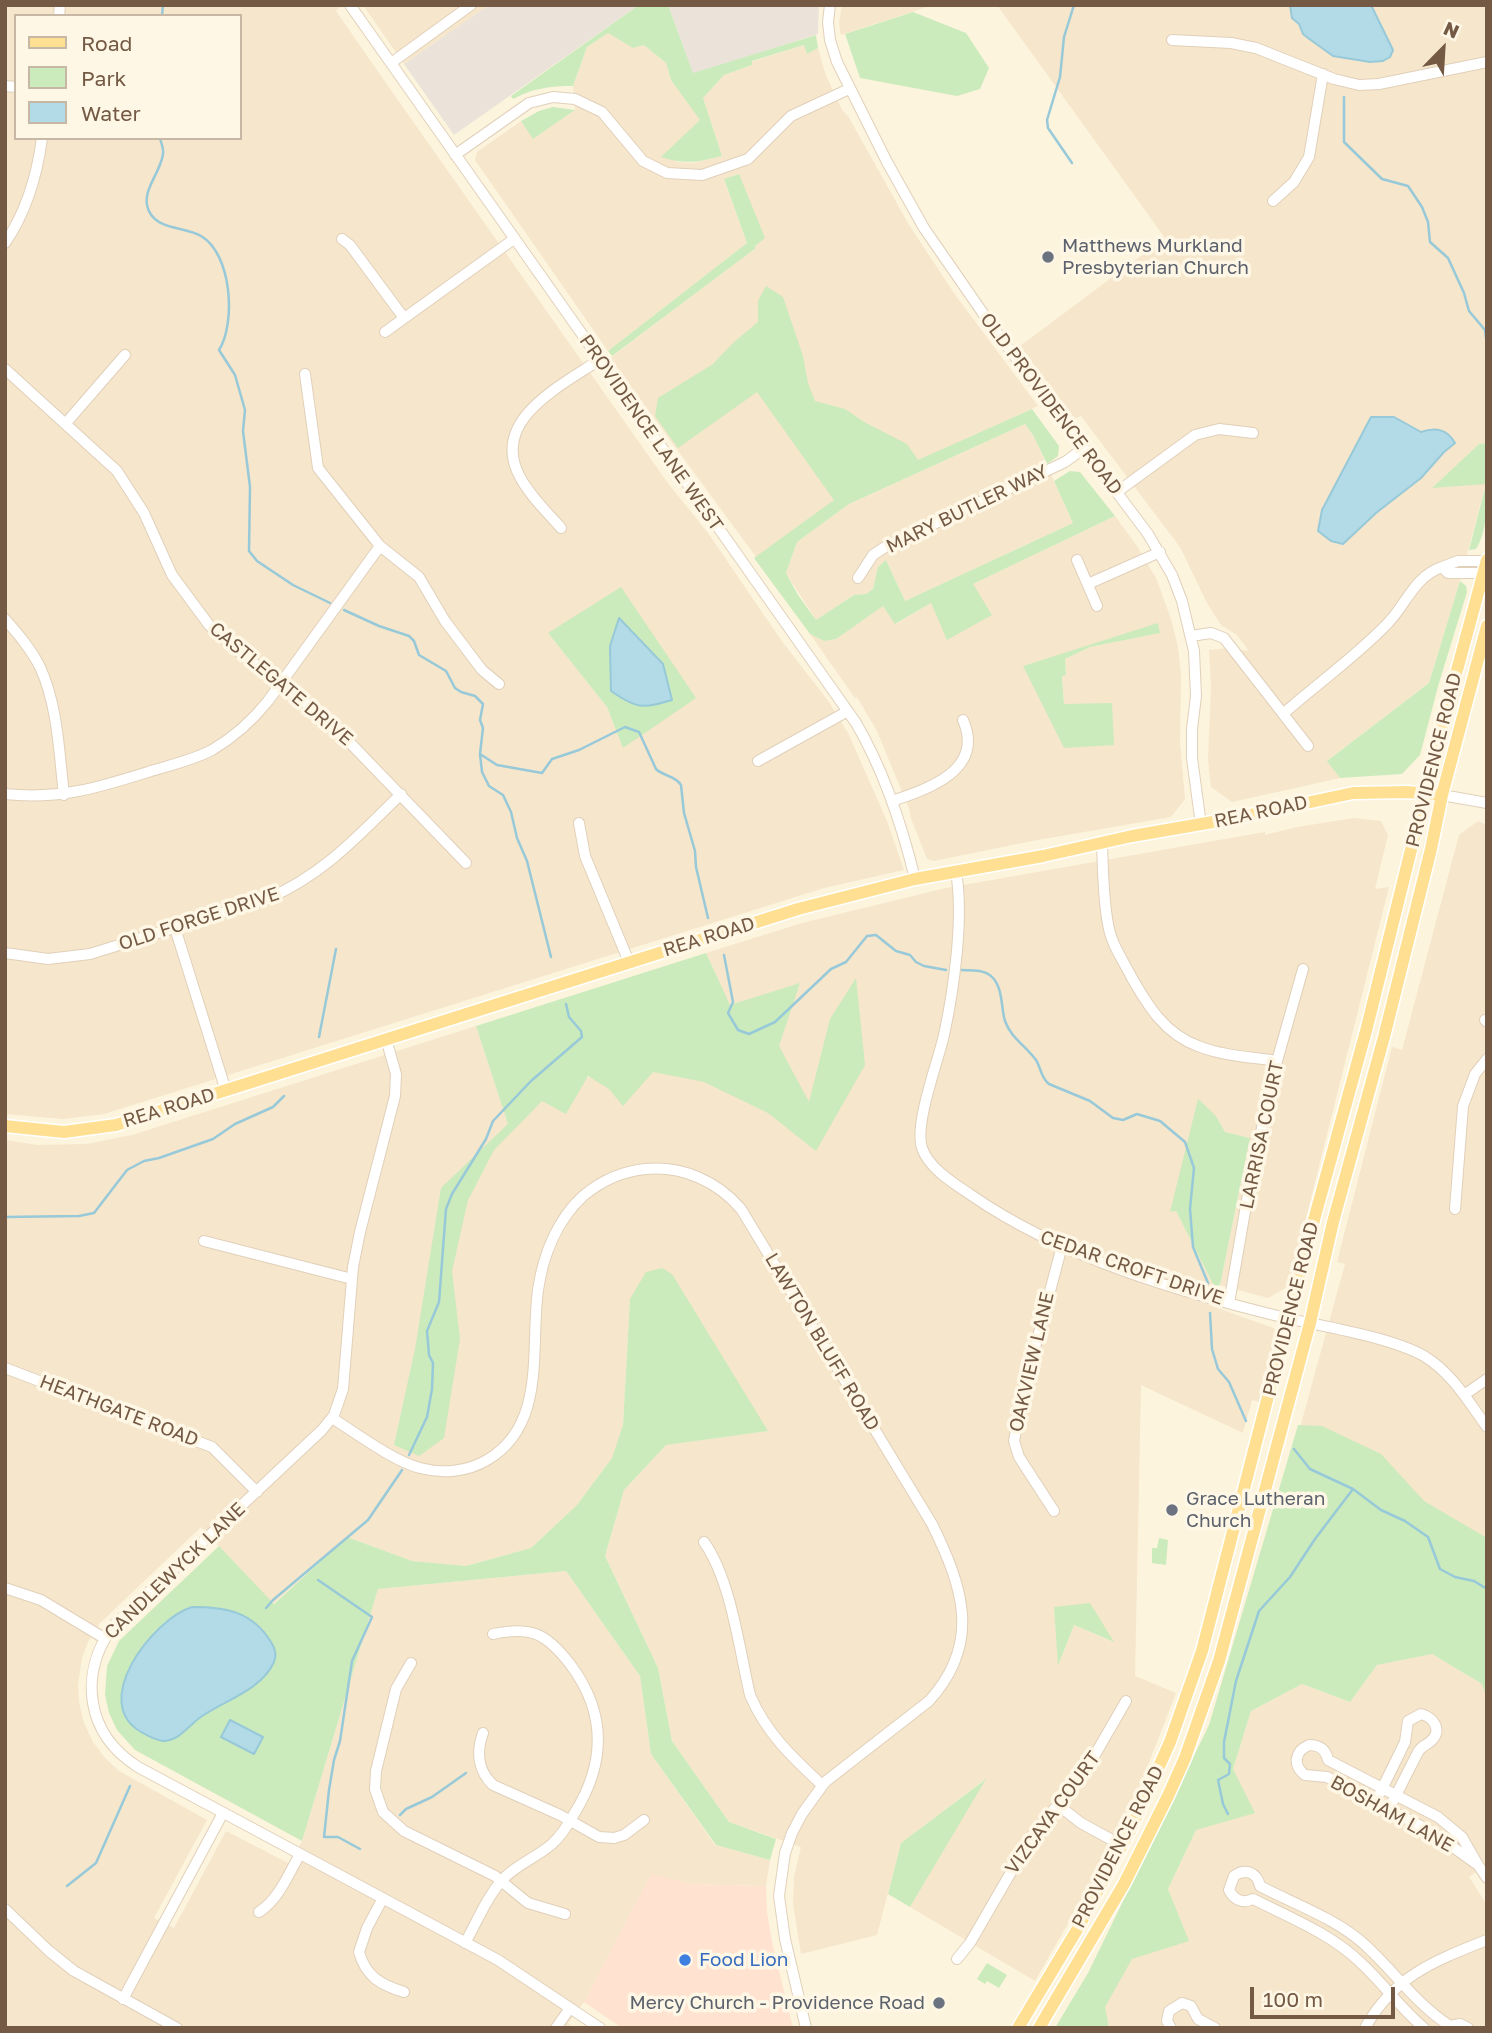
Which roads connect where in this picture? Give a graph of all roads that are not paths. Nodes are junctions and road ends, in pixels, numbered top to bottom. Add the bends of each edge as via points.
1 (350, 5) edge
2 (471, 5) edge
3 (830, 5) edge
4 (1172, 40) dead end
5 (1487, 62) edge
6 (391, 63) junction
7 (1323, 74) junction
8 (849, 89) junction
9 (42, 140) edge
10 (455, 155) junction
11 (1273, 201) dead end
12 (342, 239) dead end
13 (514, 239) junction
14 (5, 243) edge
15 (404, 318) junction
16 (385, 332) dead end
17 (125, 355) dead end
18 (599, 360) junction
19 (5, 369) edge
20 (305, 374) dead end
21 (66, 423) junction
22 (1253, 433) dead end
23 (1084, 448) junction
24 (1117, 492) junction
25 (561, 528) dead end
26 (380, 547) junction
27 (1160, 552) junction
28 (1077, 560) dead end
29 (1486, 565) edge
30 (858, 578) dead end
31 (1088, 584) junction
32 (1097, 606) dead end
33 (5, 619) edge
34 (1487, 626) edge
35 (1191, 636) junction
36 (281, 683) junction
37 (499, 684) dead end
38 (848, 711) junction
39 (1283, 714) junction
40 (963, 720) dead end
41 (1307, 746) dead end
42 (758, 761) dead end
43 (1426, 793) junction
44 (5, 794) edge
45 (401, 794) junction
46 (64, 795) junction
47 (1442, 795) junction
48 (892, 801) junction
49 (1487, 803) edge
50 (579, 823) dead end
51 (1201, 825) junction
52 (1102, 843) junction
53 (466, 863) dead end
54 (956, 872) junction
55 (915, 879) junction
56 (175, 928) junction
57 (5, 953) edge
58 (629, 962) junction
59 (1303, 969) dead end
60 (386, 1040) junction
61 (1487, 1059) edge
62 (1277, 1061) junction
63 (226, 1091) junction
64 (5, 1126) edge
65 (1455, 1209) dead end
66 (204, 1241) dead end
67 (1062, 1247) junction
68 (352, 1279) junction
69 (1229, 1303) junction
70 (1289, 1318) junction
71 (1310, 1324) junction
72 (5, 1368) edge
73 (1487, 1379) edge
74 (1464, 1395) junction
75 (332, 1418) junction
76 (1487, 1427) edge
77 (257, 1492) junction
78 (1054, 1511) dead end
79 (705, 1542) dead end
80 (5, 1588) edge
81 (492, 1634) dead end
82 (104, 1638) junction
83 (411, 1664) dead end
84 (1126, 1701) dead end
85 (482, 1733) dead end
86 (1407, 1736) junction
87 (1422, 1745) junction
88 (1328, 1760) junction
89 (1321, 1775) junction
90 (822, 1785) junction
91 (1382, 1788) junction
92 (1396, 1795) junction
93 (1375, 1802) junction
94 (1058, 1805) junction
95 (1388, 1809) junction
96 (223, 1813) junction
97 (643, 1820) dead end
98 (570, 1821) junction
99 (1123, 1846) junction
100 (300, 1854) junction
101 (1478, 1865) junction
102 (1487, 1878) edge
103 (502, 1881) junction
104 (1260, 1886) junction
105 (383, 1898) junction
106 (1253, 1899) junction
107 (5, 1909) edge
108 (258, 1912) dead end
109 (565, 1914) dead end
110 (1332, 1923) junction
111 (1325, 1937) junction
112 (1487, 1940) edge
113 (465, 1943) junction
114 (957, 1959) dead end
115 (1402, 1982) junction
116 (404, 1992) dead end
117 (1390, 1994) junction
118 (123, 1999) junction
119 (570, 2008) junction
120 (1197, 2023) edge
121 (1449, 2027) edge
122 (177, 2028) edge
123 (556, 2028) edge
124 (600, 2028) edge
125 (806, 2028) edge
126 (1018, 2028) edge
127 (1038, 2028) edge
128 (1171, 2028) edge
129 (1215, 2028) edge
130 (1365, 2028) edge
131 (1424, 2028) edge
132 (1468, 2028) edge

1 - 6 street, PROVIDENCE LANE WEST
2 - 6 street
3 - 8 street, OLD PROVIDENCE ROAD via 830,40
4 - 7 street via 1256,48
5 - 7 street via 1370,85 1346,83
6 - 10 street, PROVIDENCE LANE WEST
7 - 11 street via 1309,157 1294,182
8 - 10 street via 791,116 748,159 702,176 667,173 643,161 602,112 575,99 554,97 529,103
8 - 23 street, OLD PROVIDENCE ROAD via 936,246
9 - 14 street via 27,201
10 - 13 street, PROVIDENCE LANE WEST
12 - 15 street
13 - 15 street
13 - 18 street, PROVIDENCE LANE WEST
15 - 16 street
17 - 21 street
18 - 25 street via 534,406 521,421 515,438 513,457 519,476
18 - 38 street, PROVIDENCE LANE WEST
19 - 21 street, CASTLEGATE DRIVE
20 - 26 street via 318,468
21 - 36 street, CASTLEGATE DRIVE via 126,482 172,575 196,611
22 - 24 street via 1219,429 1195,435
23 - 24 street, OLD PROVIDENCE ROAD
23 - 30 street, MARY BUTLER WAY via 1065,462 885,547 873,555
24 - 27 street, OLD PROVIDENCE ROAD
26 - 36 street
26 - 37 street via 419,576 444,621 482,670
27 - 31 street
27 - 35 street, OLD PROVIDENCE ROAD
28 - 31 street
29 - 39 street via 1458,561 1434,570 1417,584 1387,625
29 - 43 main road, PROVIDENCE ROAD
31 - 32 street
33 - 46 street via 32,652 46,680
34 - 47 main road, PROVIDENCE ROAD
35 - 39 street via 1211,633 1224,638
35 - 51 street, OLD PROVIDENCE ROAD via 1196,696 1192,758
36 - 45 street, CASTLEGATE DRIVE via 328,720
36 - 46 street via 256,716 211,750
38 - 42 street
38 - 48 street, PROVIDENCE LANE WEST via 870,746
39 - 41 street
40 - 48 street via 969,745 948,778
43 - 47 main road, REA ROAD
43 - 51 main road, REA ROAD via 1353,793
43 - 70 main road, PROVIDENCE ROAD
44 - 46 street
45 - 53 street, CASTLEGATE DRIVE
45 - 56 street, OLD FORGE DRIVE via 305,881 267,899
47 - 49 street
47 - 71 main road, PROVIDENCE ROAD
48 - 55 street, PROVIDENCE LANE WEST
50 - 58 street via 585,856
51 - 52 main road, REA ROAD
52 - 54 main road, REA ROAD
52 - 62 street via 1113,942 1158,1019 1195,1046
54 - 55 main road, REA ROAD
54 - 67 street, CEDAR CROFT DRIVE via 959,900 951,995 925,1106 921,1144 935,1167 962,1188
55 - 58 main road, REA ROAD via 798,909
56 - 57 street, OLD FORGE DRIVE via 72,957
56 - 63 street
58 - 60 main road, REA ROAD
59 - 62 street, LARRISA COURT
60 - 63 main road, REA ROAD via 249,1078
60 - 68 street, CANDLEWYCK LANE via 397,1084
61 - 65 street via 1475,1074 1463,1105
62 - 69 street, LARRISA COURT
63 - 64 main road, REA ROAD via 90,1130 51,1132
66 - 68 street
67 - 69 street, CEDAR CROFT DRIVE
67 - 78 street, OAKVIEW LANE via 1014,1441 1019,1457
68 - 75 street, CANDLEWYCK LANE via 346,1373
69 - 70 street, CEDAR CROFT DRIVE
70 - 71 street, CEDAR CROFT DRIVE
70 - 99 main road, PROVIDENCE ROAD via 1202,1651 1170,1742
71 - 74 street, CEDAR CROFT DRIVE via 1406,1348 1445,1373
71 - 127 main road, PROVIDENCE ROAD via 1219,1661 1185,1758 1124,1885
72 - 77 street, HEATHGATE ROAD via 212,1447
73 - 74 street
74 - 76 street, CEDAR CROFT DRIVE
75 - 77 street, CANDLEWYCK LANE
75 - 90 street, LAWTON BLUFF ROAD via 418,1468 459,1470 484,1461 510,1442 528,1408 542,1270 556,1231 577,1202 604,1182 645,1169 679,1171 715,1186 741,1209 759,1237 932,1524 961,1600 958,1655 940,1689
77 - 82 street, CANDLEWYCK LANE
79 - 90 street via 723,1578 757,1712 775,1738
80 - 82 street via 41,1600
81 - 98 street via 527,1630 543,1636 570,1665 596,1717 599,1738 594,1774
82 - 96 street, CANDLEWYCK LANE via 91,1684 96,1717 107,1738 129,1762
83 - 103 street via 396,1689 379,1758 375,1777 378,1801 391,1822 404,1831
84 - 94 street, VIZCAYA COURT via 1086,1772
85 - 98 street via 480,1765 486,1779
86 - 87 street
86 - 87 street via 1411,1717 1421,1714 1430,1718 1436,1726 1434,1737
86 - 91 street
87 - 92 street
88 - 89 street
88 - 89 street, BOSHAM LANE via 1324,1750 1314,1745 1298,1753 1300,1772 1310,1777
88 - 91 street, BOSHAM LANE
89 - 93 street, BOSHAM LANE
90 - 125 street, LAWTON BLUFF ROAD via 792,1833 779,1896
91 - 92 street, BOSHAM LANE
91 - 93 street
92 - 95 street
92 - 101 street, BOSHAM LANE via 1449,1825
93 - 95 street, BOSHAM LANE
94 - 99 street
94 - 114 street, VIZCAYA COURT via 1032,1836
95 - 101 street, BOSHAM LANE via 1451,1843
96 - 100 street, CANDLEWYCK LANE
96 - 118 street
97 - 98 street via 628,1833 609,1838
98 - 103 street via 553,1843
99 - 126 main road, PROVIDENCE ROAD
100 - 105 street, CANDLEWYCK LANE
100 - 108 street via 279,1892
101 - 102 street, BOSHAM LANE
103 - 109 street via 533,1906
103 - 113 street
104 - 106 street
104 - 106 street via 1247,1872 1231,1880 1229,1890 1234,1898
104 - 110 street
105 - 113 street, CANDLEWYCK LANE
105 - 116 street via 359,1952 369,1975
106 - 111 street
107 - 118 street via 74,1971
110 - 111 street
110 - 115 street via 1362,1942
111 - 117 street via 1359,1961
112 - 115 street via 1427,1965
113 - 119 street, CANDLEWYCK LANE
115 - 117 street
115 - 121 street
117 - 130 street
117 - 131 street
118 - 122 street
119 - 123 street
119 - 124 street, CANDLEWYCK LANE
120 - 128 street via 1191,2006 1177,2004 1167,2016
120 - 129 street
121 - 132 street via 1460,2024

